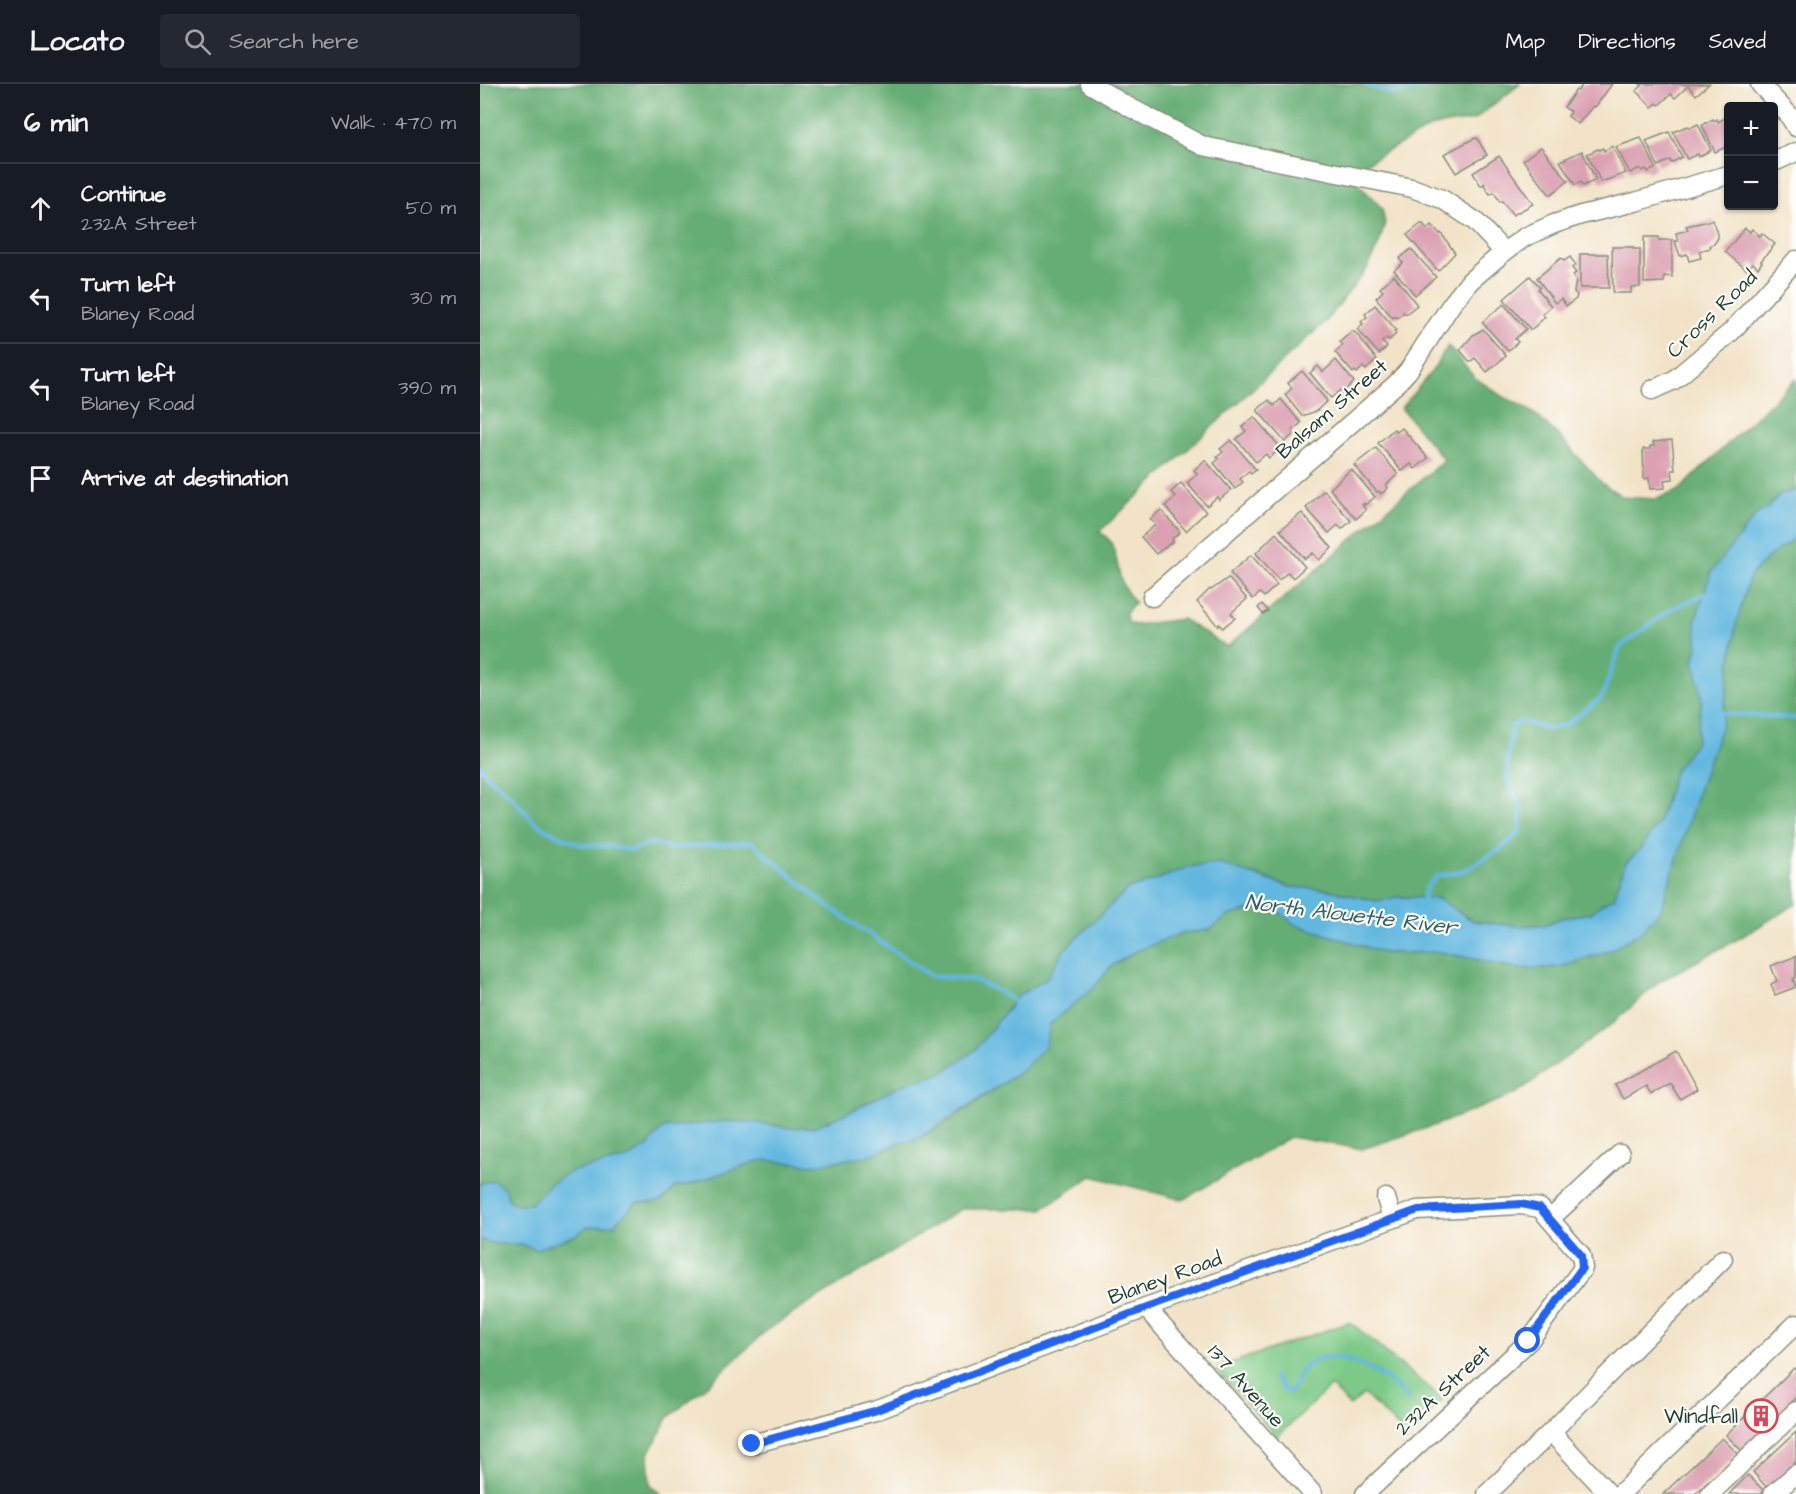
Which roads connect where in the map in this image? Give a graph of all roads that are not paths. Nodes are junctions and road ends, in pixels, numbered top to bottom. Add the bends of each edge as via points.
1 (1090, 84) edge
2 (1760, 84) edge
3 (1796, 126) edge
4 (1796, 152) edge
5 (1778, 160) edge
6 (1724, 177) edge
7 (1504, 252) junction
8 (1796, 260) edge
9 (1652, 390) dead end
10 (1152, 597) dead end
11 (1620, 1154) dead end
12 (1386, 1198) dead end
13 (1392, 1219) junction
14 (1550, 1219) junction
15 (1581, 1255) joint
16 (1723, 1259) dead end
17 (1146, 1308) junction
18 (1796, 1324) edge
19 (1796, 1411) edge
20 (1551, 1432) junction
21 (752, 1444) dead end
22 (1796, 1474) edge
23 (1313, 1494) edge
24 (1365, 1494) edge
25 (1487, 1494) edge
26 (1609, 1494) edge
27 (1620, 1494) edge
28 (1710, 1494) edge
29 (1773, 1494) edge

1 - 7 street via 1203,146 1412,188 1442,198 1475,221
2 - 3 street
4 - 5 street
6 - 7 street, Balsam Street via 1554,224
7 - 10 street, Balsam Street via 1470,281 1450,305 1395,385
8 - 9 street, Cross Road via 1731,332 1674,380
11 - 14 street
12 - 13 street
13 - 14 street, Blaney Road via 1418,1210 1521,1204 1540,1208
13 - 17 street, Blaney Road
14 - 15 street, Blaney Road
15 - 24 street, 232A Street via 1582,1268 1528,1341
16 - 20 street
17 - 21 street, Blaney Road via 874,1411
17 - 23 street, 137 Avenue
18 - 27 street
19 - 28 street
20 - 25 street
20 - 26 street
22 - 29 street

